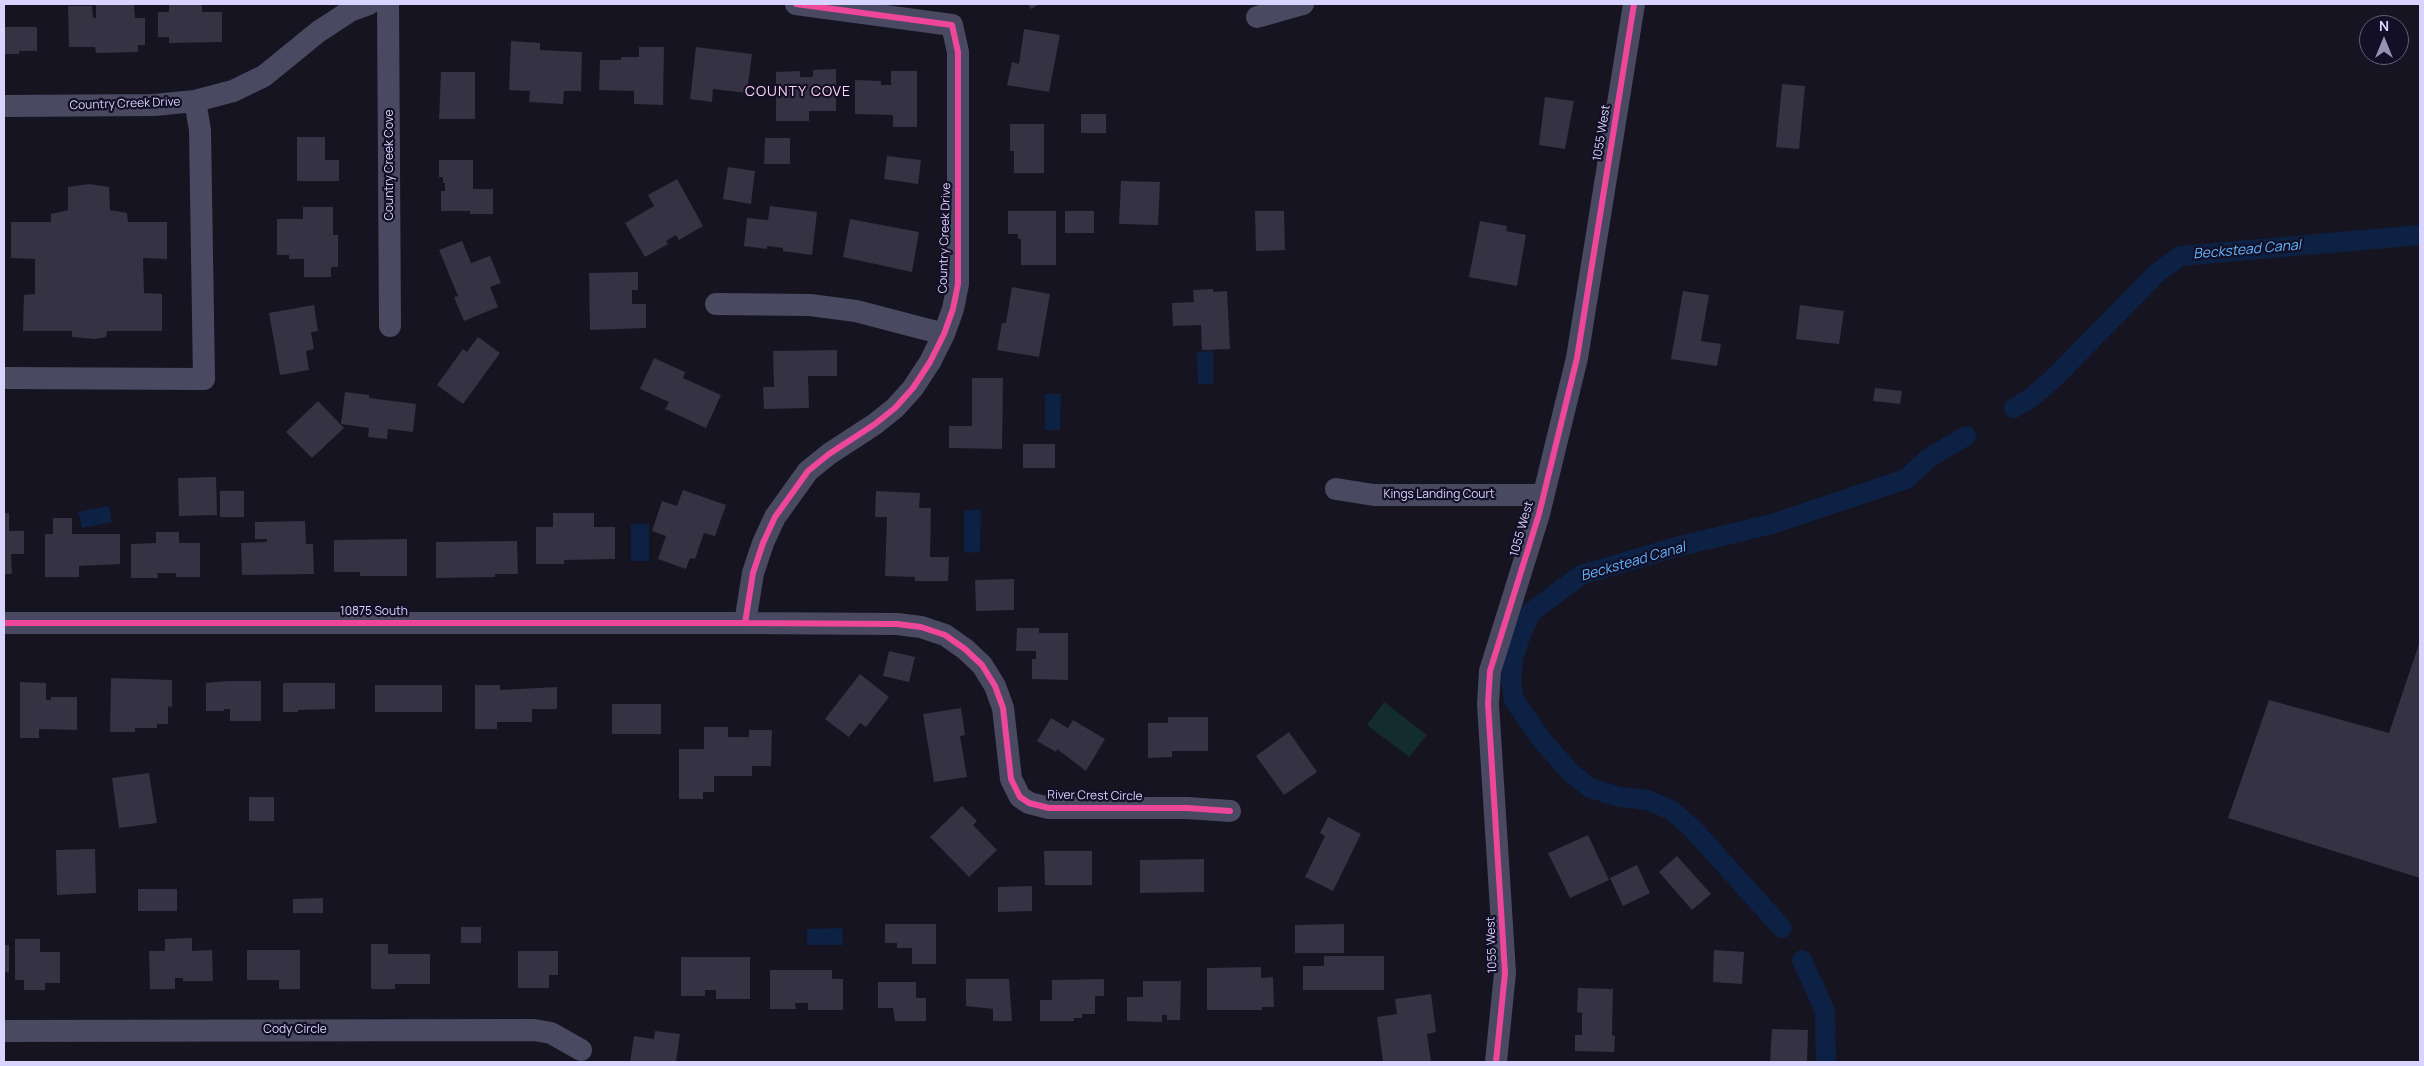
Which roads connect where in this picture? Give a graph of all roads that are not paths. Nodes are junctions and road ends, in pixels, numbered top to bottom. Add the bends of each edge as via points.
1 (369, 4) edge
2 (388, 4) edge
3 (796, 4) edge
4 (1303, 4) edge
5 (1634, 4) edge
6 (1257, 17) dead end
7 (195, 101) junction
8 (4, 106) edge
9 (716, 304) dead end
10 (390, 326) dead end
11 (944, 334) junction
12 (4, 378) edge
13 (1336, 489) dead end
14 (1543, 495) junction
15 (4, 623) edge
16 (745, 623) junction
17 (1230, 811) dead end
18 (4, 1030) edge
19 (581, 1050) dead end
20 (1496, 1062) edge

1 - 7 street, Country Creek Drive via 350,10 264,76 233,91
2 - 10 street, Country Creek Cove
3 - 11 street, Country Creek Drive via 952,25 958,52 958,284
4 - 6 street
5 - 14 street, 1055 West via 1577,358
7 - 8 street, Country Creek Drive via 154,106
7 - 12 street via 200,130 204,379
9 - 11 street via 810,305 856,311
11 - 16 street, Country Creek Drive via 913,388 895,408 808,472 775,516 753,573
13 - 14 street, Kings Landing Court via 1374,495
14 - 20 street, 1055 West via 1490,671 1488,704 1505,973
15 - 16 street, 10875 South
16 - 17 street, River Crest Circle via 897,624 945,635 982,665 995,686 1003,708 1011,779 1020,796 1029,803 1049,808
18 - 19 street, Cody Circle via 534,1030 551,1033

